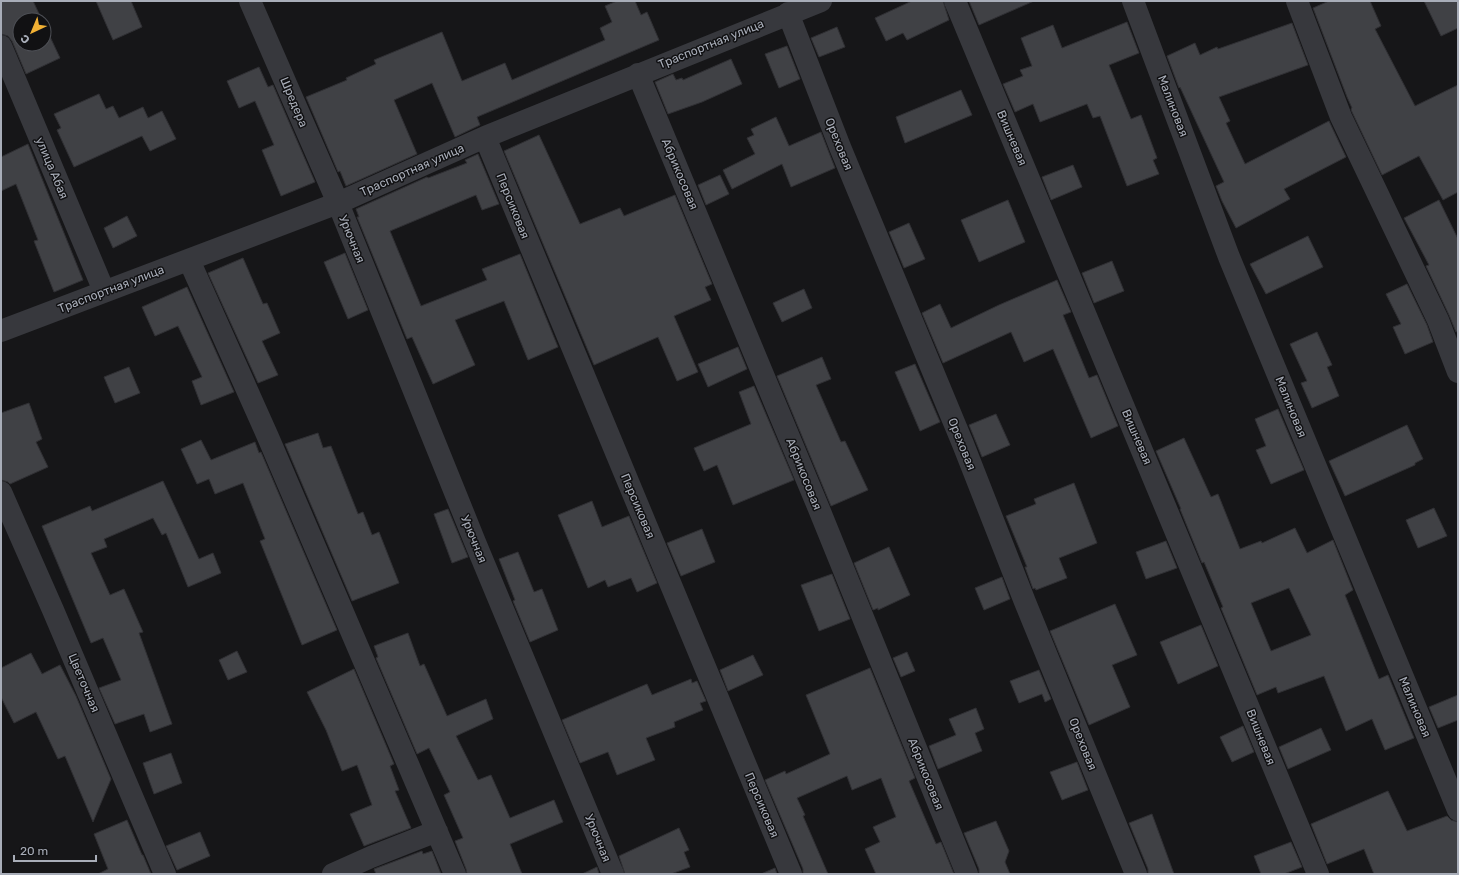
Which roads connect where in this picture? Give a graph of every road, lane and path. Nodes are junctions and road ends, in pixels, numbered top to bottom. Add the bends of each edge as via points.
1 (250, 1) edge
2 (821, 1) edge
3 (955, 1) edge
4 (1133, 1) edge
5 (1297, 1) edge
6 (788, 14) junction
7 (1, 46) edge
8 (638, 74) junction
9 (485, 137) junction
10 (338, 203) junction
11 (189, 260) junction
12 (104, 291) junction
13 (1, 331) edge
14 (1458, 372) edge
15 (1, 492) edge
16 (1458, 810) edge
17 (437, 831) junction
18 (165, 874) edge
19 (333, 874) edge
20 (455, 874) edge
21 (613, 874) edge
22 (791, 874) edge
23 (967, 874) edge
24 (1136, 874) edge
25 (1318, 874) edge

1 - 10 street, Шредера
2 - 6 street, Траспортная улица
3 - 25 street, Вишневая
4 - 16 street, Малиновая via 1229,257
5 - 14 street via 1341,117 1438,320
6 - 8 street, Траспортная улица
6 - 24 street, Ореховая
7 - 12 street, улица Абая
8 - 9 street, Траспортная улица
8 - 23 street, Абрикосовая
9 - 10 street, Траспортная улица
9 - 22 street, Персиковая
10 - 11 street, Траспортная улица
10 - 21 street, Урючная
11 - 12 street, Траспортная улица
11 - 17 street
12 - 13 street, Траспортная улица
15 - 18 street, Цветочная
17 - 19 street
17 - 20 street

